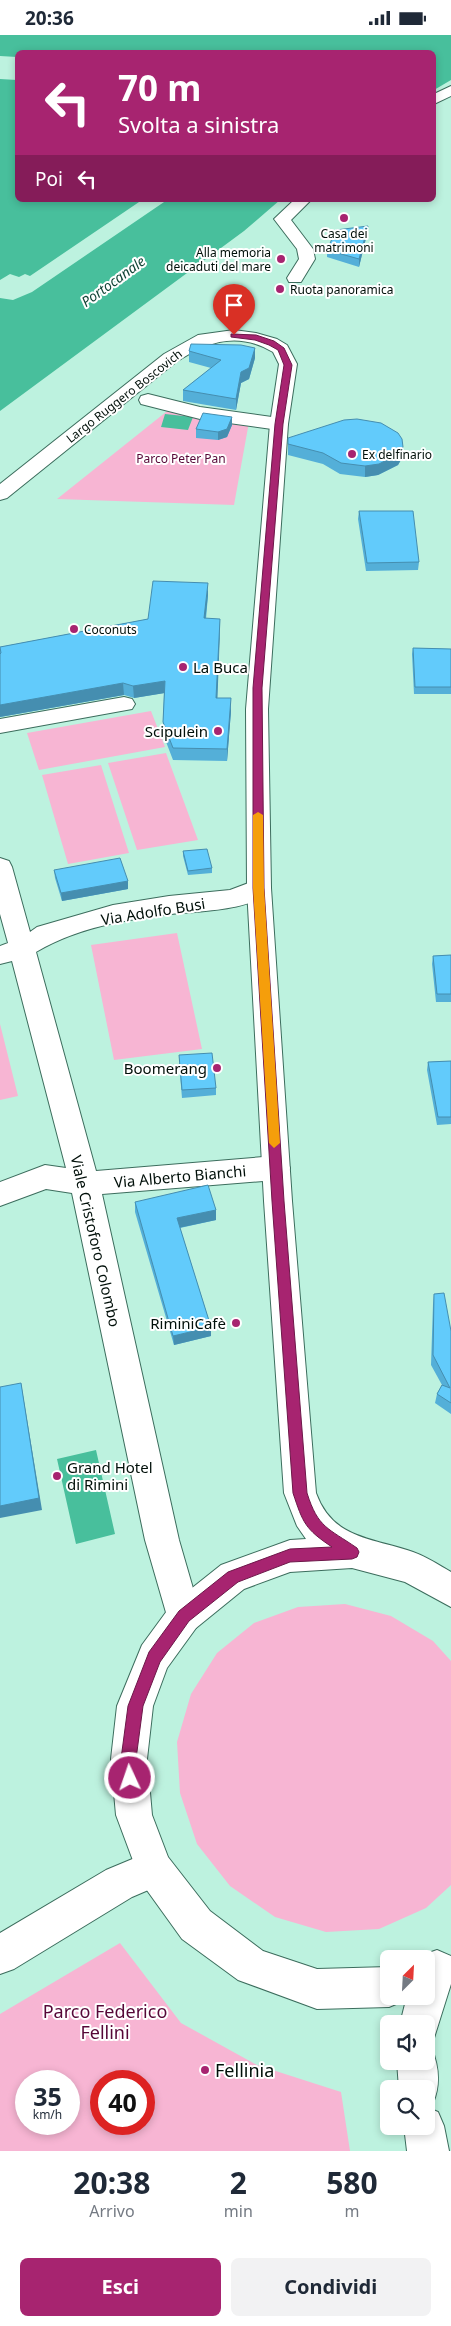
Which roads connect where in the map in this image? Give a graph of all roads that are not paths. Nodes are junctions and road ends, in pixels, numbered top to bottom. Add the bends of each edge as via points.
1 (451, 90) edge
2 (436, 99) edge
3 (301, 202) edge
4 (295, 278) dead end
5 (148, 400) dead end
6 (279, 424) junction
7 (0, 494) edge
8 (124, 704) dead end
9 (0, 726) edge
10 (0, 867) edge
11 (258, 888) junction
12 (10, 952) edge
13 (276, 1168) junction
14 (85, 1184) junction
15 (0, 1194) edge
16 (352, 1552) junction
17 (451, 1591) edge
18 (184, 1616) junction
19 (154, 1869) junction
20 (0, 1955) edge
21 (438, 1968) edge
22 (380, 1987) edge
23 (422, 2015) edge
24 (425, 2135) edge
25 (428, 2151) edge

1 - 2 street
3 - 4 street via 282,219 305,249 307,259
5 - 6 street via 200,413
6 - 7 street, Largo Ruggero Boscovich via 288,369 282,349 256,338 216,336 190,345 170,358
6 - 11 street via 258,688
8 - 9 street
10 - 12 street, Viale Cristoforo Colombo
11 - 12 street, Via Adolfo Busi via 233,899 169,905 113,915 46,934
11 - 13 street
12 - 14 street, Viale Cristoforo Colombo
13 - 14 street, Via Alberto Bianchi
13 - 16 street via 300,1493 307,1516 316,1529
14 - 15 street, Via Alberto Bianchi via 45,1177
14 - 18 street, Viale Cristoforo Colombo via 162,1540
16 - 17 street via 412,1568
16 - 18 street via 290,1556 233,1577
18 - 19 street via 154,1657 135,1706 128,1759 134,1815
19 - 20 street via 119,1883
19 - 22 street via 196,1925 252,1966 317,1989
21 - 23 street
24 - 25 street

